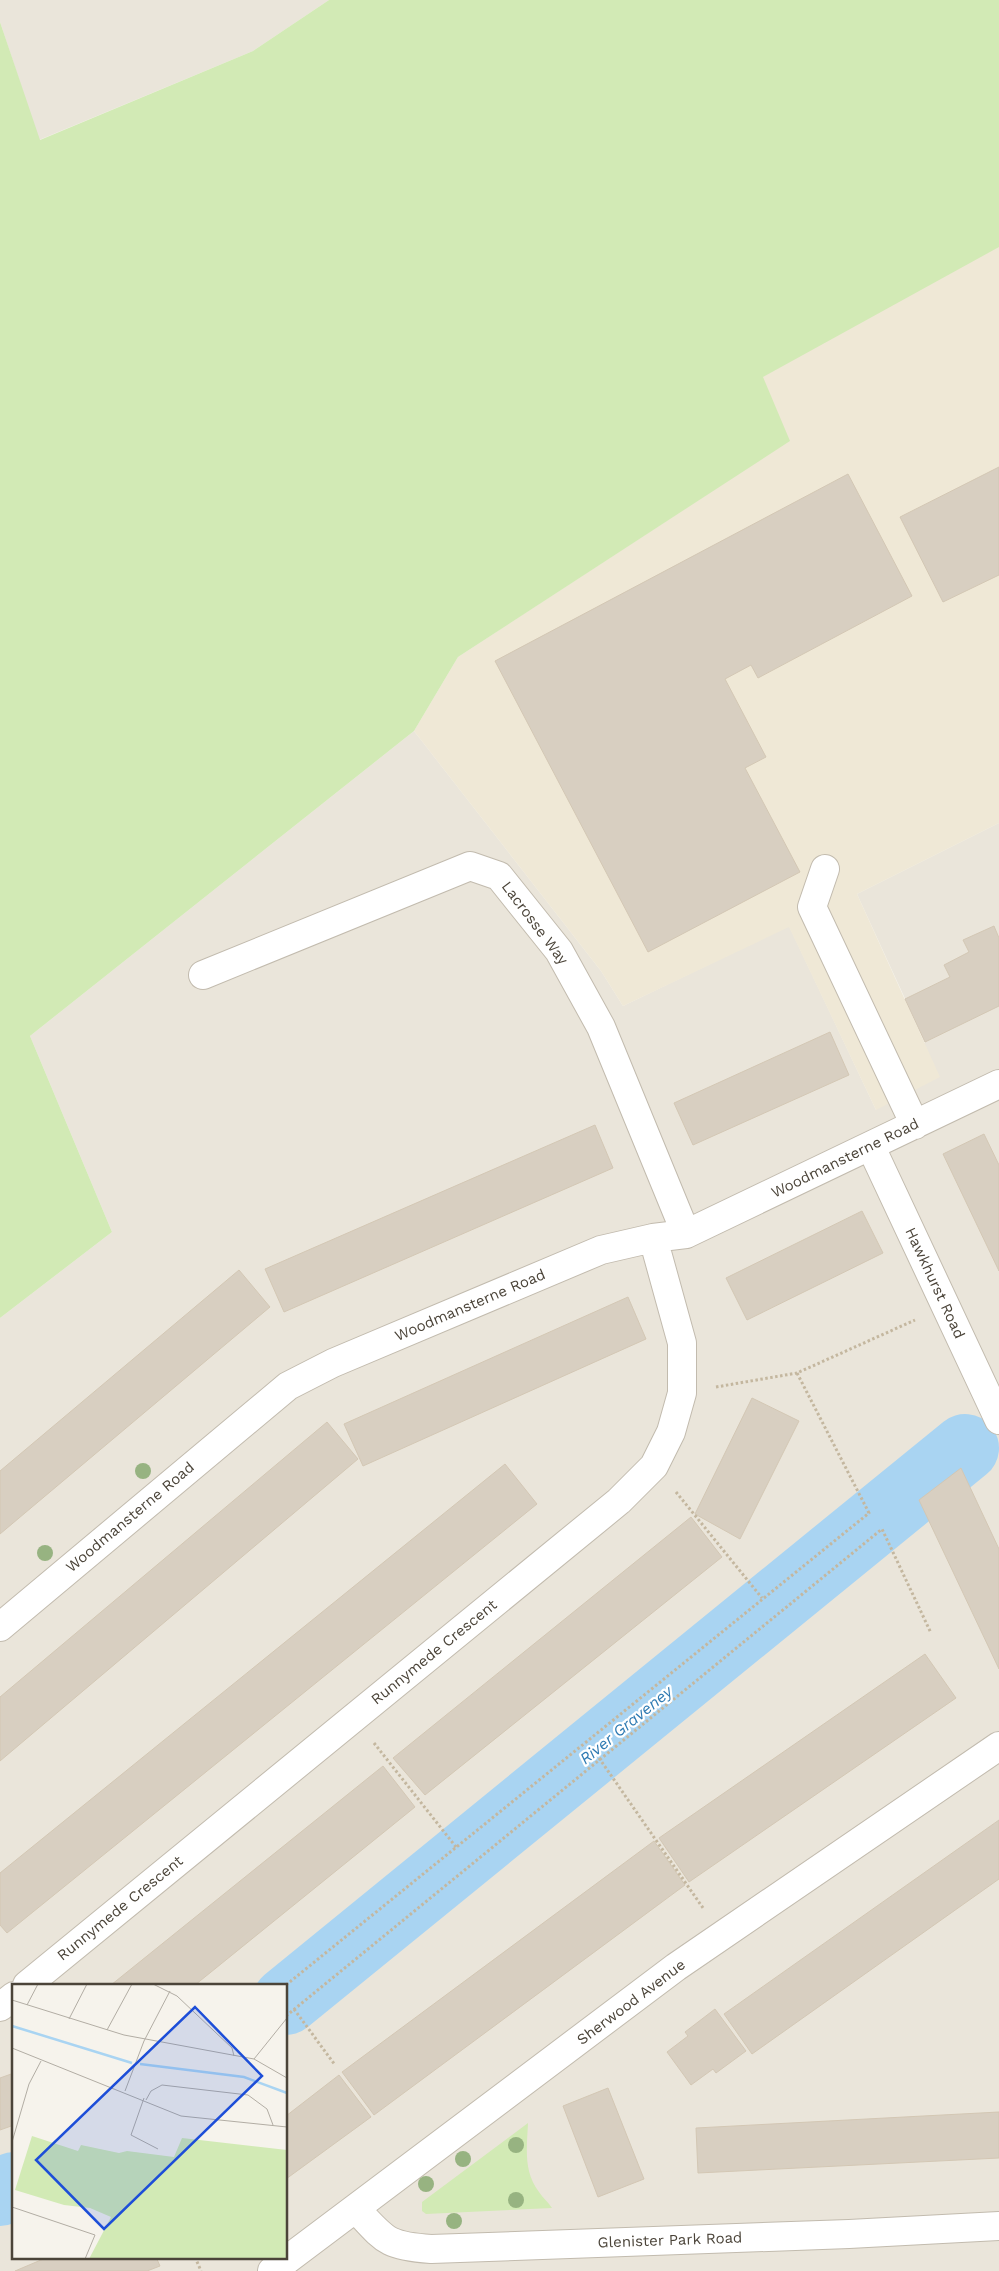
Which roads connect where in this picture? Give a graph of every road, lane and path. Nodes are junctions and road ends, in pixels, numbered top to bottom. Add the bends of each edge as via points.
1 (824, 869) dead end
2 (204, 975) dead end
3 (999, 1084) edge
4 (915, 1125) junction
5 (871, 1147) junction
6 (686, 1234) junction
7 (653, 1238) junction
8 (945, 1306) junction
9 (797, 1373) junction
10 (682, 1393) junction
11 (999, 1420) edge
12 (654, 1466) junction
13 (762, 1598) junction
14 (0, 1627) edge
15 (931, 1633) dead end
16 (353, 1717) junction
17 (999, 1746) edge
18 (600, 1758) junction
19 (456, 1847) junction
20 (722, 1935) junction
21 (28, 1984) edge
22 (287, 1984) edge
23 (12, 1998) edge
24 (0, 2007) edge
25 (294, 2009) junction
26 (288, 2014) edge
27 (335, 2065) dead end
28 (356, 2209) junction
29 (999, 2226) edge
30 (195, 2258) edge
31 (201, 2271) edge
32 (272, 2271) edge

1 - 4 street via 812,907
2 - 6 street, Lacrosse Way via 470,866 499,876 559,951 601,1027
3 - 4 street, Woodmansterne Road
4 - 5 street, Woodmansterne Road
5 - 6 street, Woodmansterne Road
5 - 8 street, Hawkhurst Road
6 - 7 street, Woodmansterne Road
7 - 10 street, Runnymede Crescent via 682,1343
7 - 14 street, Woodmansterne Road via 601,1250 333,1363 288,1386
8 - 9 path
8 - 11 street, Hawkhurst Road
9 - 10 path
9 - 13 path via 869,1513
10 - 12 street, Runnymede Crescent via 671,1432
12 - 13 path
12 - 16 street, Runnymede Crescent via 619,1501
13 - 19 path
15 - 18 path via 882,1529
16 - 19 path
16 - 21 street, Runnymede Crescent
17 - 20 street, Sherwood Avenue
18 - 20 path
18 - 25 path
19 - 22 path
20 - 28 street, Sherwood Avenue
23 - 24 street
25 - 26 path
25 - 27 path
28 - 29 street, Glenister Park Road via 388,2242 404,2247 431,2248
28 - 32 street, Sherwood Avenue
30 - 31 path

